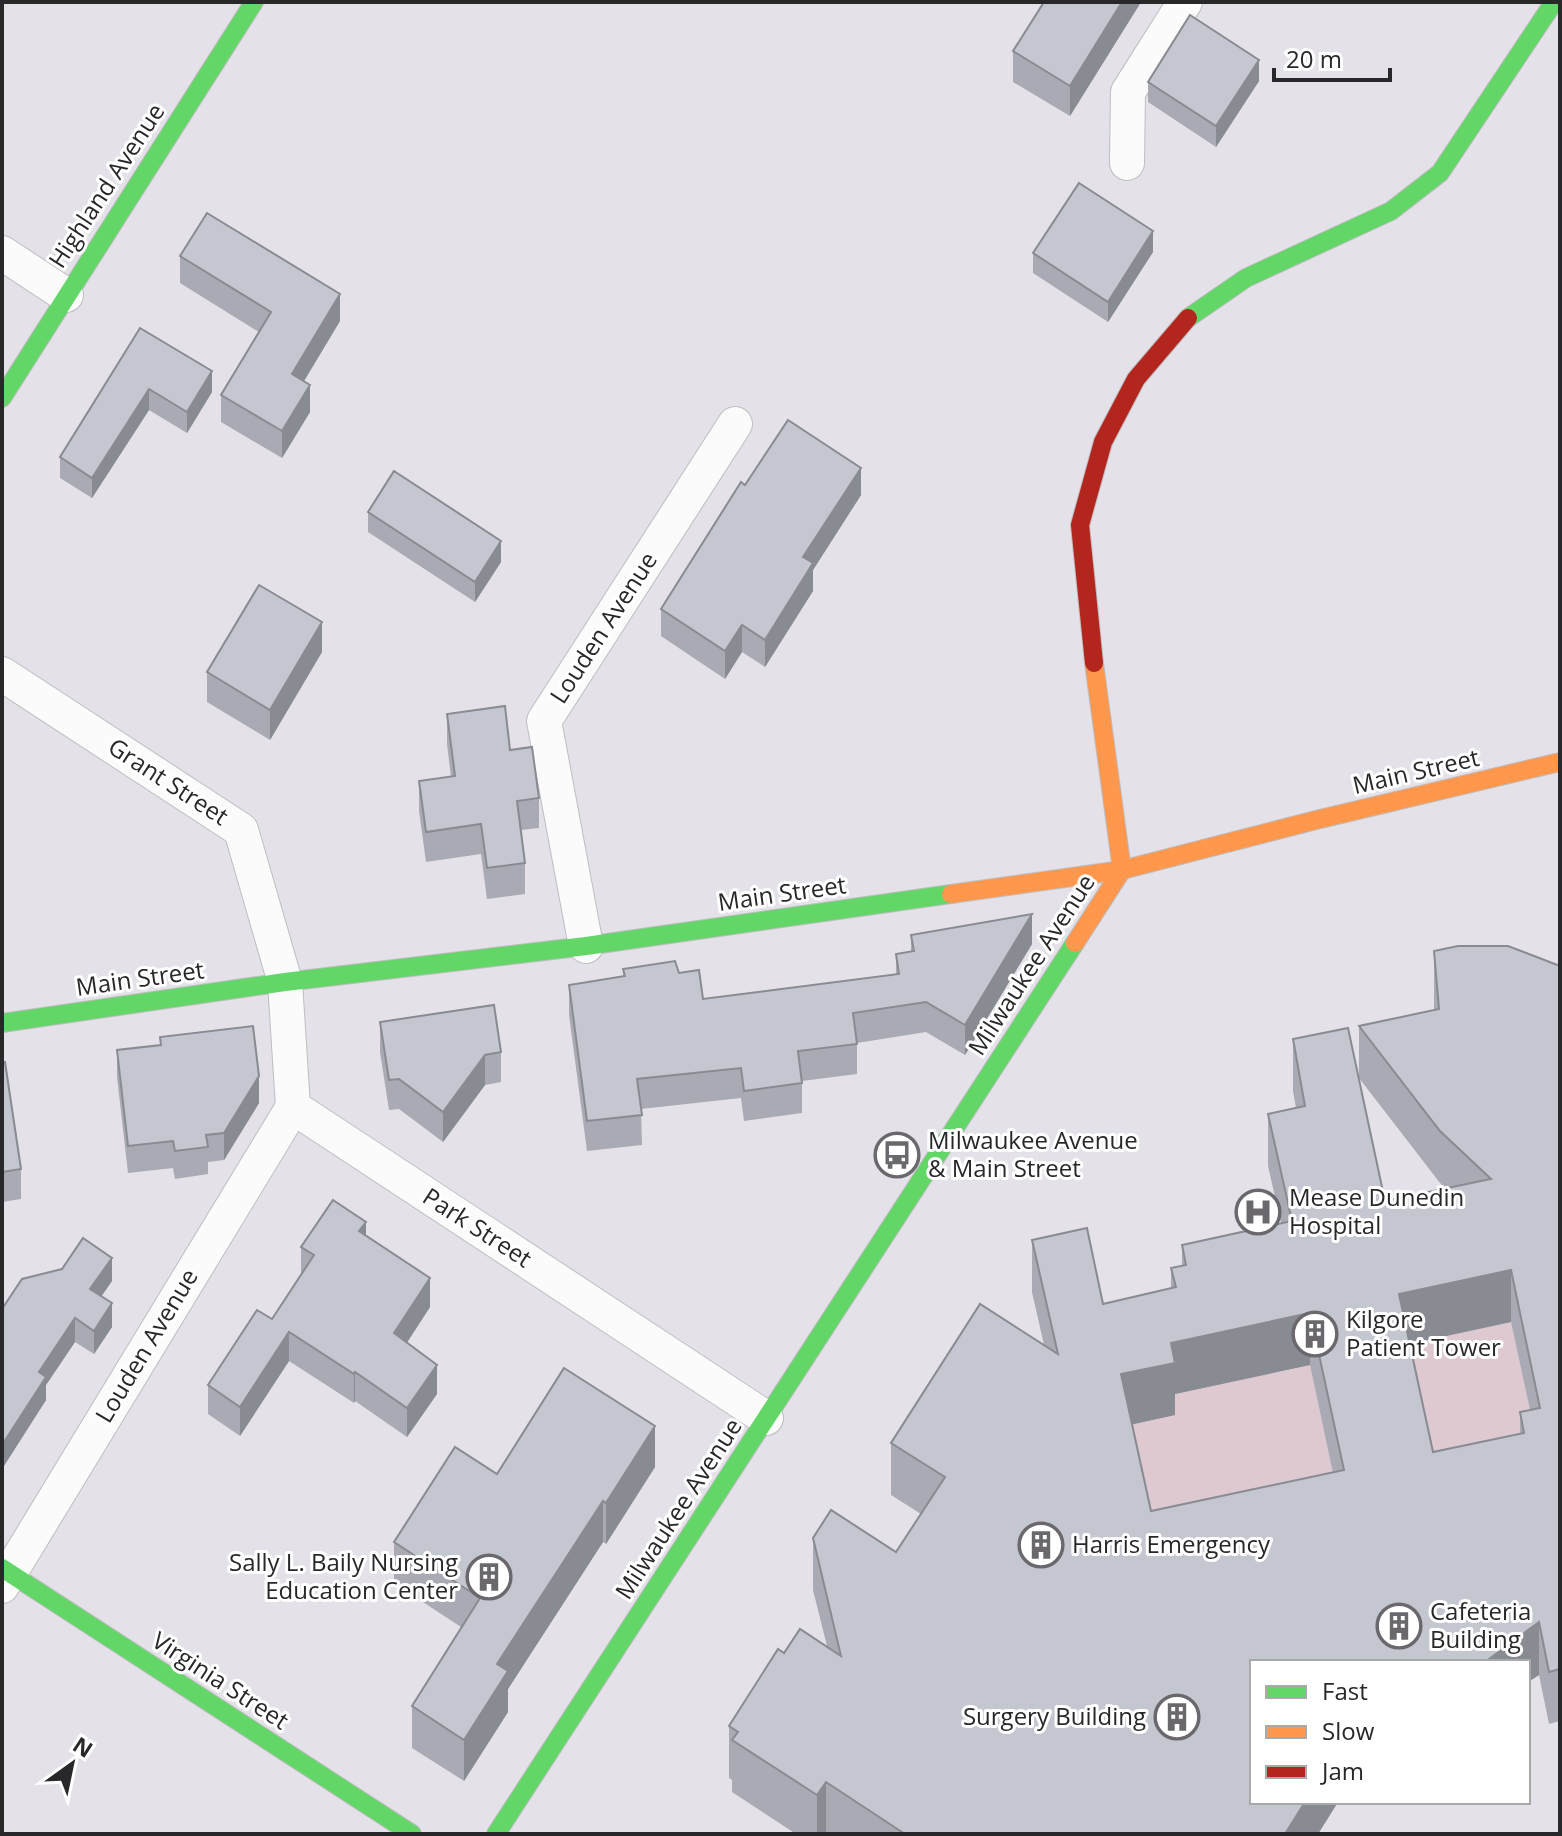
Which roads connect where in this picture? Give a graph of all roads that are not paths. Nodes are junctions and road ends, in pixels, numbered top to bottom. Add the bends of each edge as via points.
1 (254, 2) edge
2 (1185, 2) edge
3 (1554, 2) edge
4 (1127, 163) dead end
5 (2, 253) edge
6 (66, 295) junction
7 (2, 398) edge
8 (735, 424) dead end
9 (2, 674) edge
10 (1560, 762) edge
11 (1122, 870) junction
12 (586, 946) junction
13 (285, 982) junction
14 (2, 1023) edge
15 (293, 1107) junction
16 (766, 1418) junction
17 (5, 1576) edge
18 (412, 1834) edge
19 (496, 1834) edge

1 - 6 street, Highland Avenue
2 - 4 street via 1128,92
3 - 11 street, Milwaukee Avenue via 1440,173 1391,211 1246,278 1193,313 1136,379 1103,442 1080,525
5 - 6 street
6 - 7 street, Highland Avenue
8 - 12 street, Louden Avenue via 544,721
9 - 13 street, Grant Street via 241,830
10 - 11 street, Main Street
11 - 12 street, Main Street
11 - 16 street, Milwaukee Avenue
12 - 13 street, Main Street
13 - 14 street, Main Street
13 - 15 street
15 - 16 street, Park Street
15 - 17 street, Louden Avenue
16 - 19 street, Milwaukee Avenue
17 - 18 street, Virginia Street

